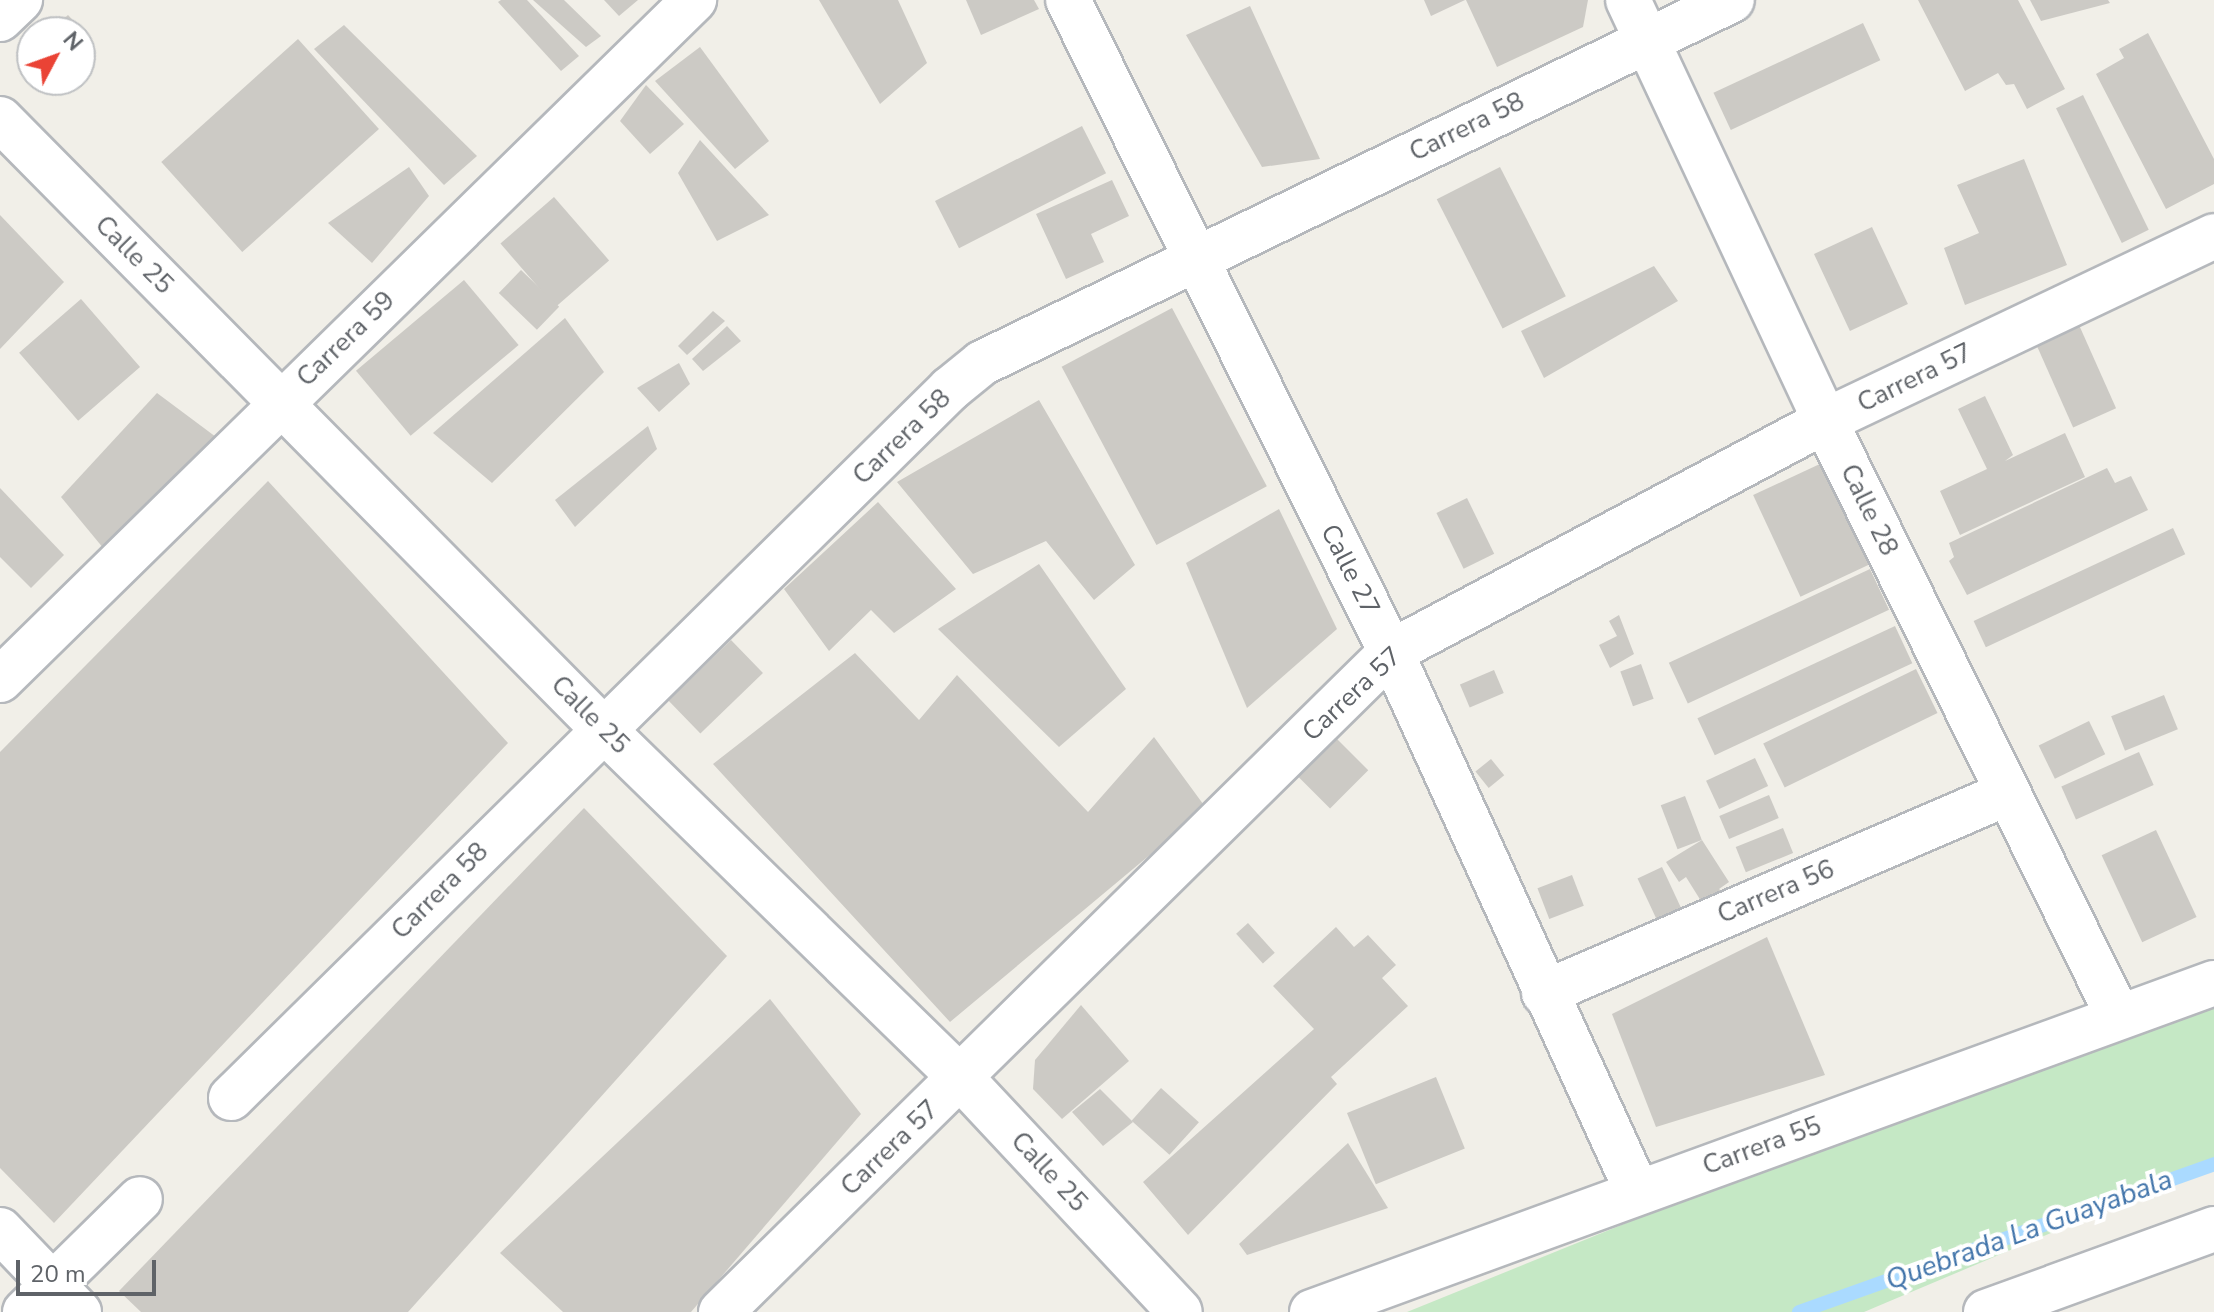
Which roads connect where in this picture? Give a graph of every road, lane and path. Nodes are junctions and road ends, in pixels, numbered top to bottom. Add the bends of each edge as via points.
1 (20, 0) edge
2 (694, 0) edge
3 (1068, 0) edge
4 (1628, 0) edge
5 (1732, 0) edge
6 (0, 19) edge
7 (1648, 40) junction
8 (0, 119) edge
9 (2214, 236) edge
10 (1193, 259) junction
11 (280, 403) junction
12 (1825, 421) junction
13 (1391, 652) junction
14 (0, 680) edge
15 (604, 730) junction
16 (2008, 793) junction
17 (2214, 983) edge
18 (1544, 993) junction
19 (2118, 1016) junction
20 (961, 1078) junction
21 (231, 1098) dead end
22 (1637, 1191) junction
23 (140, 1199) dead end
24 (2214, 1229) edge
25 (0, 1230) edge
26 (52, 1303) edge
27 (2010, 1308) edge
28 (721, 1312) edge
29 (1180, 1312) edge
30 (1312, 1312) edge

1 - 6 street
2 - 11 street, Carrera 59
3 - 10 street, Calle 27
4 - 7 street, Calle 28
5 - 7 street, Carrera 58
7 - 10 street, Carrera 58
7 - 12 street, Calle 28
8 - 11 street, Calle 25
9 - 12 street, Carrera 57
10 - 13 street, Calle 27
10 - 15 street, Carrera 58 via 1011,346 972,371
11 - 14 street, Carrera 59
11 - 15 street, Calle 25
12 - 13 street, Carrera 57
12 - 16 street, Calle 28
13 - 18 street, Calle 27
13 - 20 street, Carrera 57
15 - 20 street, Calle 25
15 - 21 street, Carrera 58
16 - 18 street, Carrera 56
16 - 19 street, Calle 28
17 - 19 street, Carrera 55
18 - 22 street, Calle 27
19 - 22 street, Carrera 55
20 - 28 street, Carrera 57
20 - 29 street, Calle 25
22 - 30 street, Carrera 55
23 - 26 street
24 - 27 street
25 - 26 street

